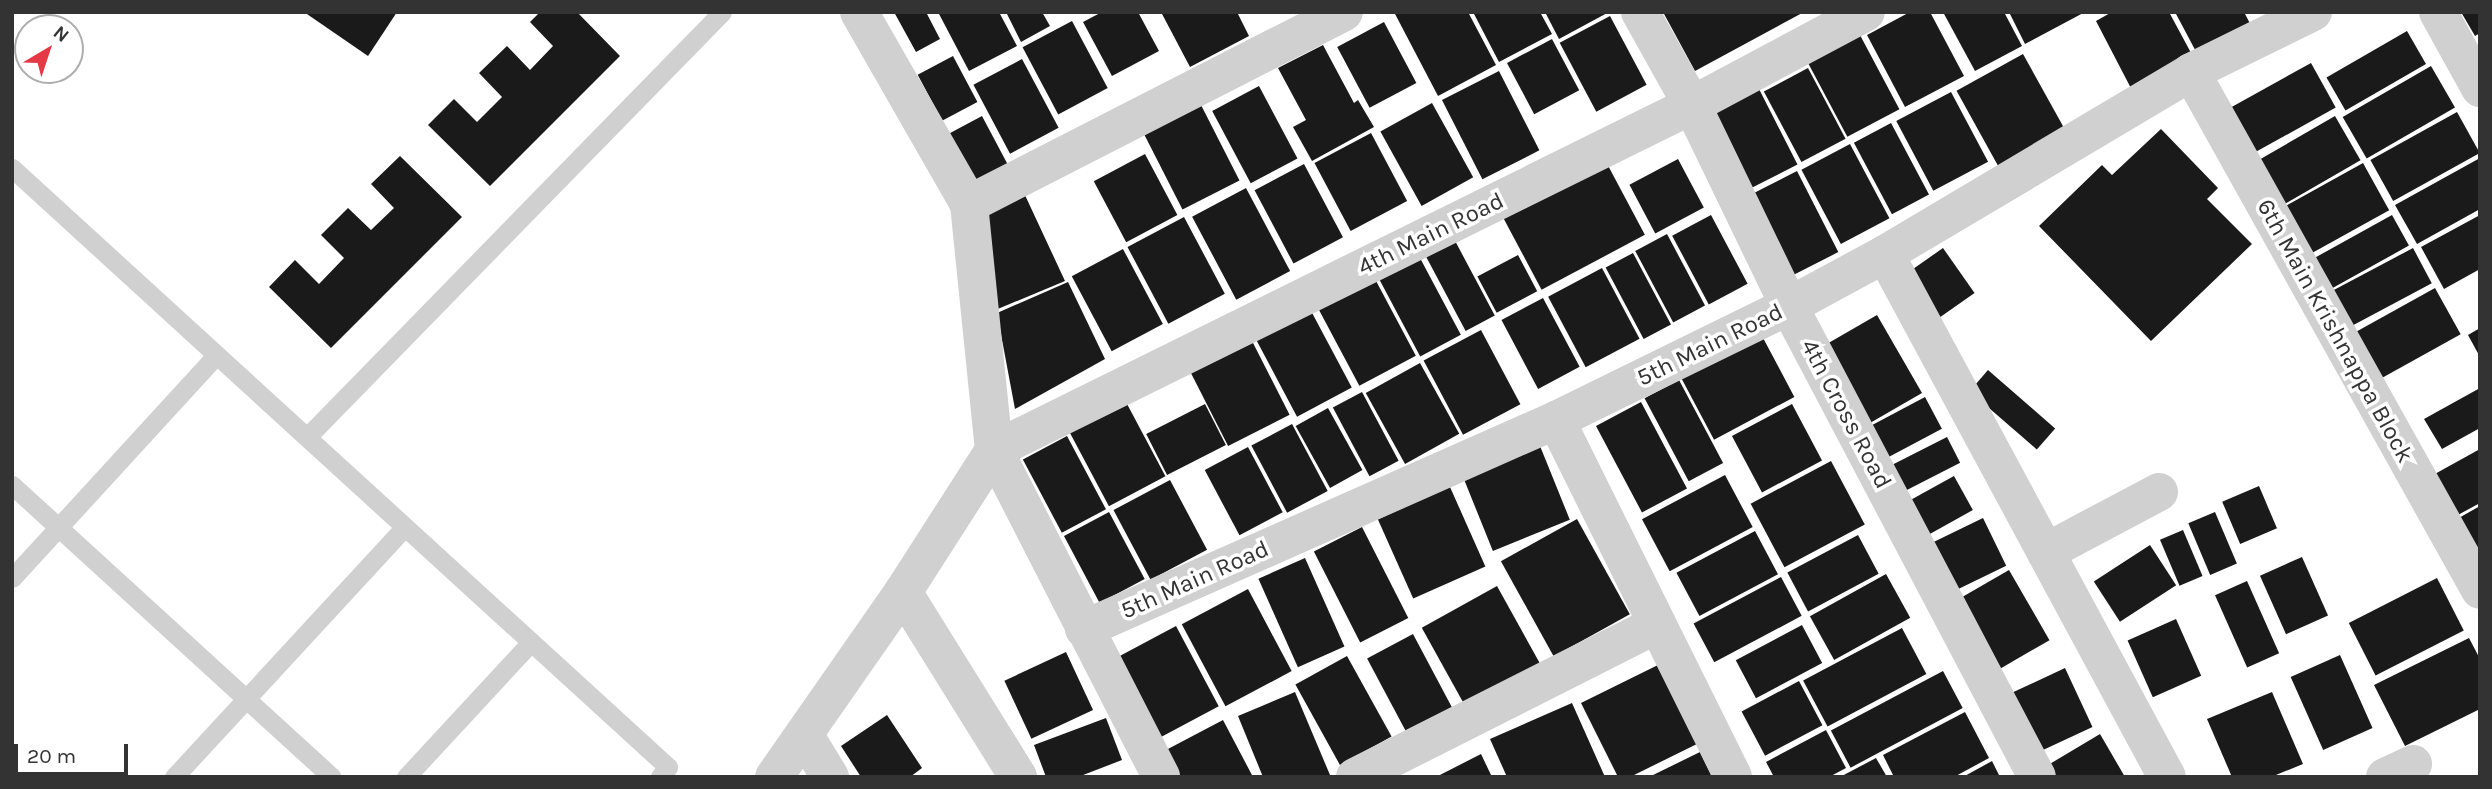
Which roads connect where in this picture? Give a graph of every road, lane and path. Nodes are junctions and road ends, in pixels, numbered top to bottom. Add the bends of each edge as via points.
1 (722, 12) edge
2 (859, 12) edge
3 (1344, 12) edge
4 (1640, 12) edge
5 (1866, 12) edge
6 (2313, 12) edge
7 (2438, 12) edge
8 (2191, 72) junction
9 (2480, 88) edge
10 (1692, 106) junction
11 (12, 168) edge
12 (969, 204) junction
13 (1885, 254) junction
14 (1789, 306) junction
15 (216, 355) junction
16 (1556, 420) junction
17 (307, 437) junction
18 (994, 450) junction
19 (12, 485) edge
20 (2160, 492) dead end
21 (59, 527) junction
22 (404, 527) junction
23 (2046, 552) junction
24 (12, 578) edge
25 (2480, 590) edge
26 (902, 592) junction
27 (1656, 625) junction
28 (1084, 629) junction
29 (531, 642) junction
30 (246, 698) junction
31 (805, 736) junction
32 (174, 777) edge
33 (332, 777) edge
34 (406, 777) edge
35 (660, 777) edge
36 (774, 777) edge
37 (830, 777) edge
38 (1018, 777) edge
39 (1161, 777) edge
40 (1355, 777) edge
41 (1733, 777) edge
42 (2037, 777) edge
43 (2167, 777) edge

1 - 17 lane
2 - 12 street
3 - 12 street
4 - 10 street, 4th Cross Road
5 - 10 street, 4th Main Road
6 - 8 street, 5th Main Road
7 - 9 street
8 - 13 street, 5th Main Road
8 - 25 street, 6th Main Krishnappa Block
10 - 14 street, 4th Cross Road
10 - 18 street, 4th Main Road
11 - 15 lane
12 - 18 street
13 - 14 street, 5th Main Road
13 - 23 street
14 - 16 street, 5th Main Road
14 - 42 street, 4th Cross Road
15 - 17 lane
15 - 21 lane
16 - 27 street
16 - 28 street, 5th Main Road
17 - 22 lane
18 - 26 street
18 - 28 street
19 - 21 lane
20 - 23 street
21 - 24 lane
21 - 30 lane
22 - 29 lane
22 - 30 lane
23 - 43 street
26 - 31 street
26 - 38 street
27 - 40 street
27 - 41 street
28 - 39 street
29 - 34 lane
29 - 35 lane via 668,768
30 - 32 lane
30 - 33 lane
31 - 36 street
31 - 37 street

